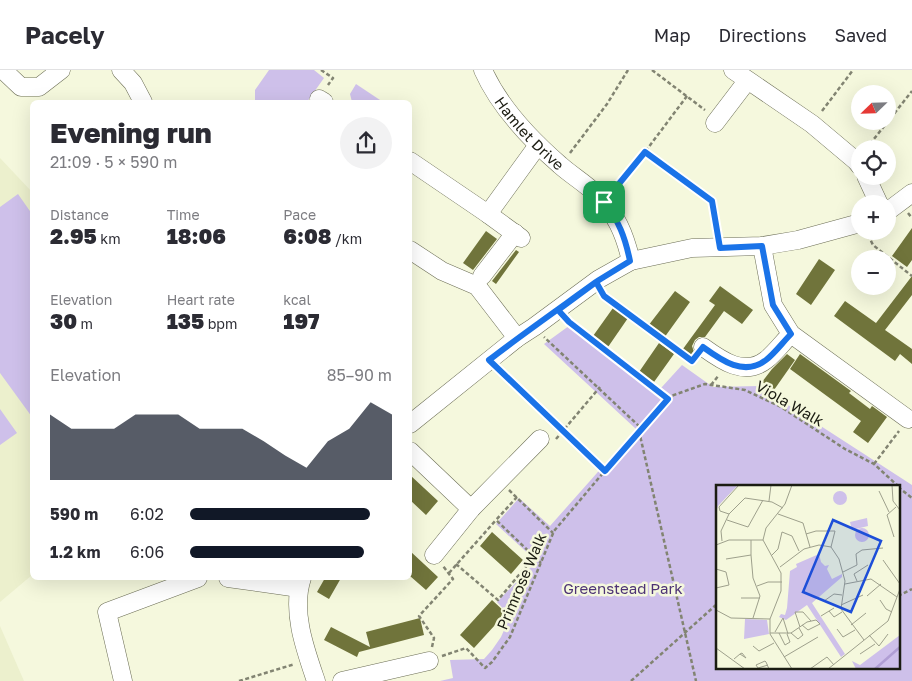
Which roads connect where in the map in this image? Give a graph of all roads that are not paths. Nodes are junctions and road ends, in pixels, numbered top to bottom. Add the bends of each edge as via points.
1 (3, 70) edge
2 (61, 70) edge
3 (120, 70) edge
4 (483, 70) edge
5 (740, 75) edge
6 (142, 100) edge
7 (717, 121) road end
8 (538, 145) junction
9 (851, 157) edge
10 (412, 162) edge
11 (912, 193) edge
12 (896, 204) edge
13 (488, 214) junction
14 (851, 225) edge
15 (762, 246) junction
16 (412, 251) edge
17 (630, 261) junction
18 (482, 276) dead end
19 (791, 334) junction
20 (517, 338) junction
21 (703, 347) road end
22 (908, 418) road end
23 (412, 422) edge
24 (540, 439) dead end
25 (412, 453) edge
26 (471, 509) junction
27 (434, 555) road end
28 (193, 580) edge
29 (257, 580) edge
30 (301, 583) edge
31 (429, 661) road end
32 (123, 681) edge
33 (316, 681) edge
34 (342, 681) edge

1 - 2 street via 21,87 39,87
3 - 6 street
4 - 8 street, Hamlet Drive via 513,117
5 - 7 street
5 - 9 street via 812,124
8 - 13 street
8 - 17 street, Hamlet Drive via 596,194 616,217
10 - 13 street
11 - 12 street
13 - 18 street via 518,236
14 - 15 street
15 - 17 street via 692,248
15 - 19 street via 773,305
16 - 20 street via 442,271 477,286
17 - 20 street
19 - 21 street via 766,360 754,366 741,367 723,362
19 - 22 street
20 - 23 street
24 - 26 street
25 - 26 street
26 - 27 street
28 - 32 street via 106,612
29 - 30 street
30 - 33 street via 299,620
31 - 34 street

